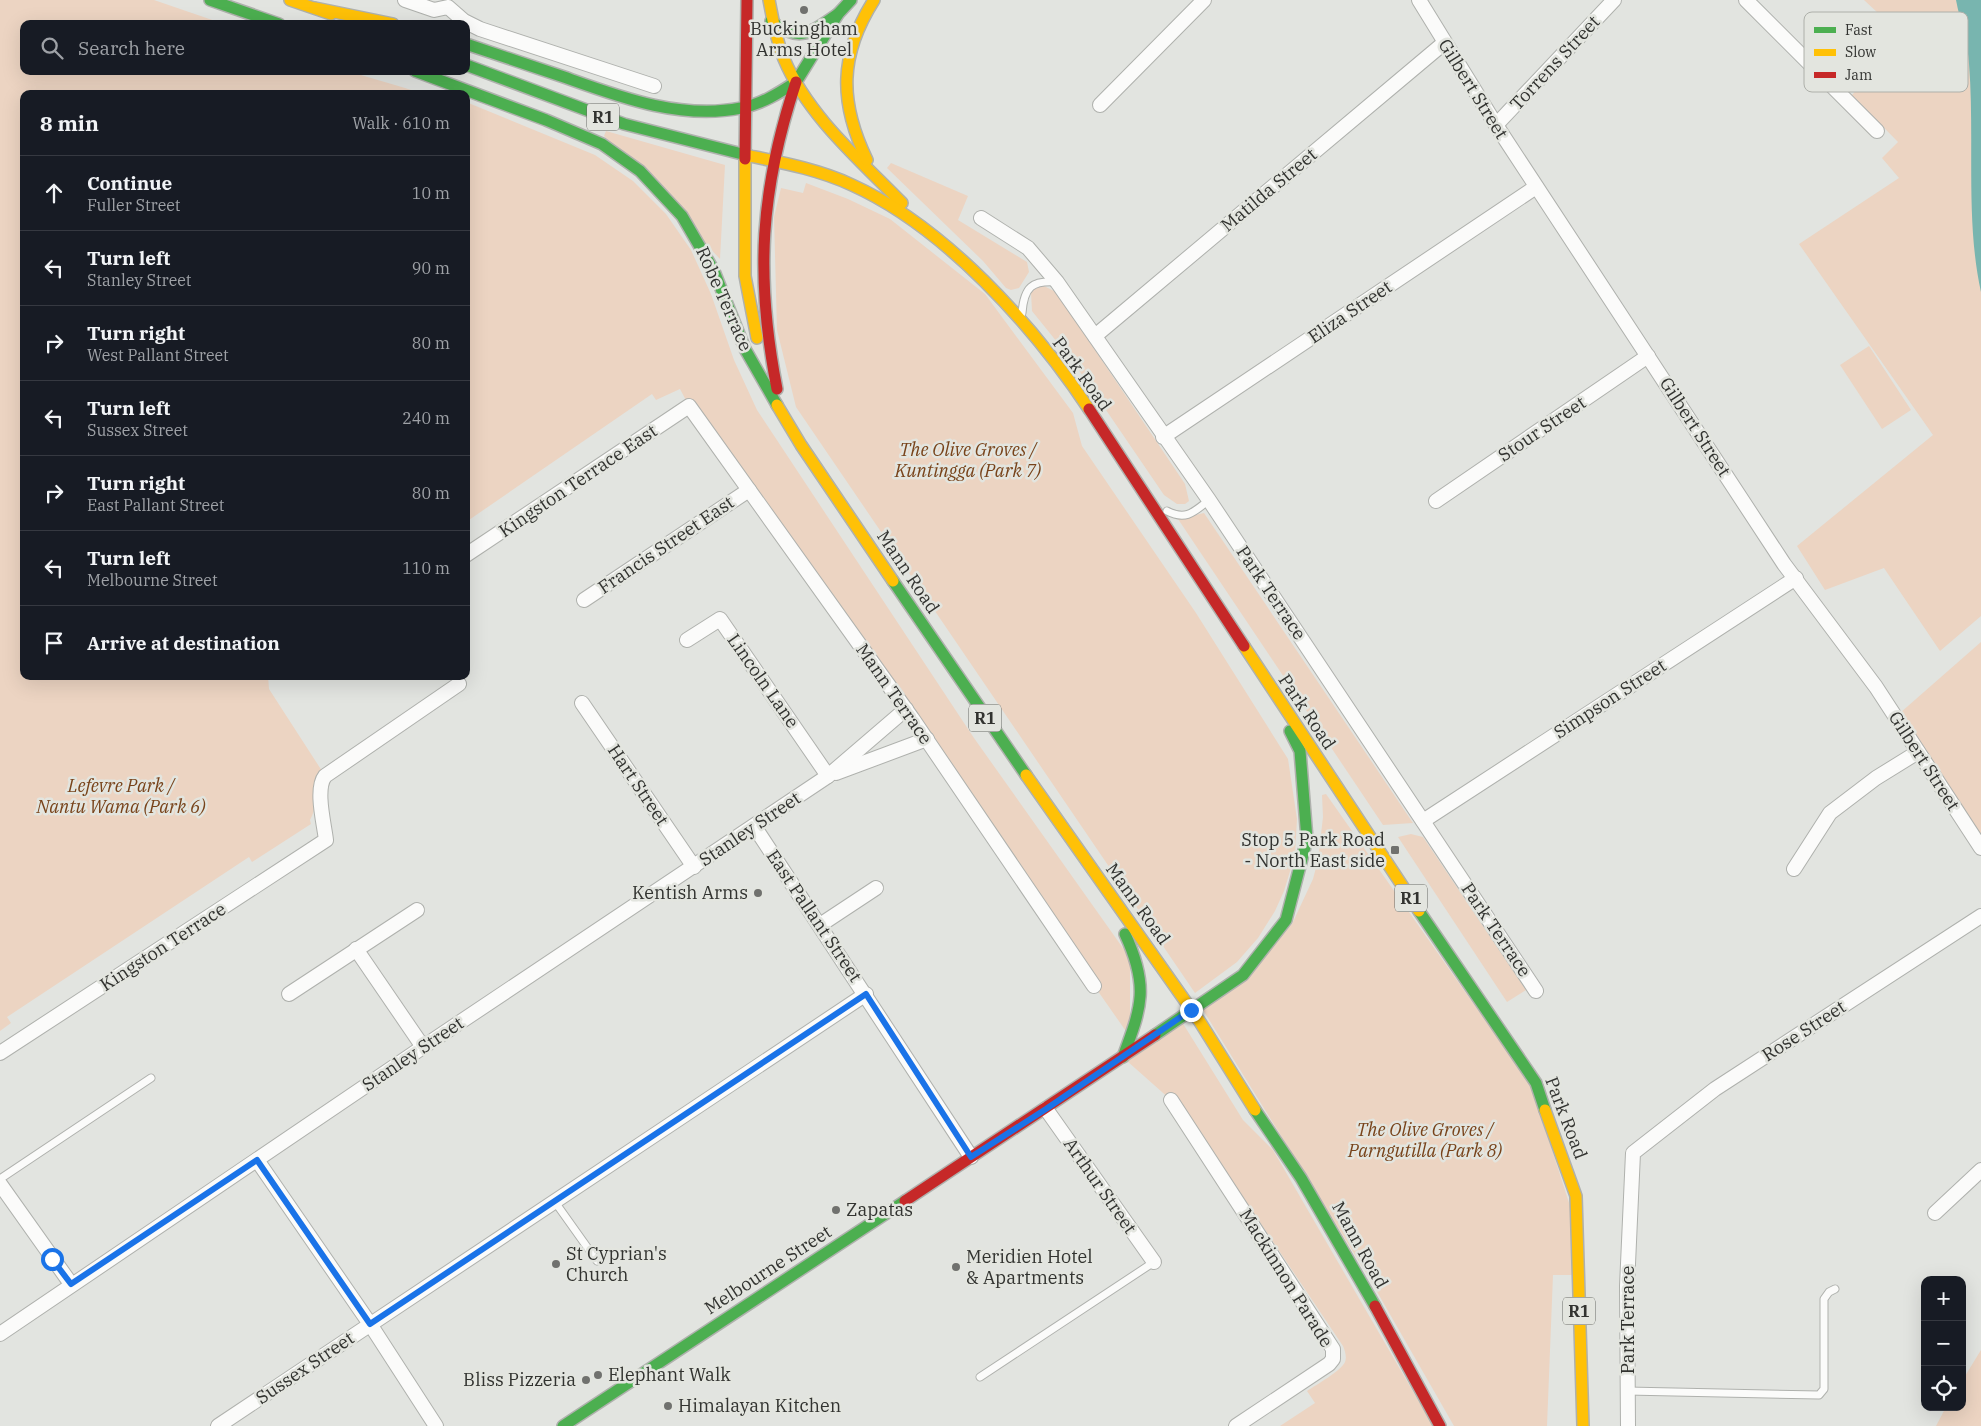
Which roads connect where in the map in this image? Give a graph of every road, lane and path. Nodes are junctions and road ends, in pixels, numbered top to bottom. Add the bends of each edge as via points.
1 (210, 0) edge
2 (282, 0) edge
3 (290, 0) edge
4 (405, 0) edge
5 (747, 0) edge
6 (769, 0) edge
7 (851, 0) edge
8 (874, 0) edge
9 (1204, 0) edge
10 (1418, 0) edge
11 (1614, 0) edge
12 (1746, 0) edge
13 (451, 3) edge
14 (315, 8) junction
15 (838, 14) junction
16 (300, 16) dead end
17 (268, 20) edge
18 (347, 20) edge
19 (374, 20) edge
20 (464, 20) edge
21 (771, 20) junction
22 (470, 23) edge
23 (1444, 43) junction
24 (470, 45) edge
25 (1804, 58) edge
26 (470, 66) edge
27 (426, 75) edge
28 (796, 82) junction
29 (654, 86) dead end
30 (465, 90) edge
31 (470, 92) edge
32 (1839, 92) edge
33 (1100, 105) dead end
34 (744, 109) junction
35 (1496, 126) junction
36 (1877, 130) dead end
37 (744, 155) junction
38 (772, 160) junction
39 (875, 174) junction
40 (1536, 187) junction
41 (981, 218) dead end
42 (930, 232) junction
43 (1058, 282) junction
44 (1027, 329) junction
45 (1095, 336) junction
46 (1648, 356) junction
47 (689, 406) joint
48 (784, 416) junction
49 (1163, 437) junction
50 (749, 490) junction
51 (1141, 491) junction
52 (1209, 500) junction
53 (1436, 501) dead end
54 (470, 552) edge
55 (1796, 578) junction
56 (584, 600) dead end
57 (686, 640) dead end
58 (1259, 672) junction
59 (459, 684) dead end
60 (582, 703) dead end
61 (906, 709) junction
62 (927, 739) junction
63 (1918, 752) junction
64 (828, 776) junction
65 (1423, 821) junction
66 (754, 826) junction
67 (1981, 848) edge
68 (1087, 863) junction
69 (694, 867) junction
70 (1794, 869) dead end
71 (876, 888) dead end
72 (417, 910) dead end
73 (1981, 916) edge
74 (820, 925) junction
75 (356, 949) junction
76 (1094, 986) dead end
77 (1536, 991) dead end
78 (289, 994) dead end
79 (866, 994) junction
80 (1191, 1010) junction
81 (423, 1047) junction
82 (0, 1053) edge
83 (1122, 1057) junction
84 (151, 1078) dead end
85 (1171, 1100) dead end
86 (1046, 1109) junction
87 (1633, 1153) joint
88 (971, 1157) junction
89 (257, 1160) junction
90 (1981, 1170) edge
91 (1, 1186) edge
92 (555, 1202) junction
93 (1935, 1213) dead end
94 (597, 1261) dead end
95 (1154, 1262) joint
96 (71, 1284) junction
97 (1834, 1289) dead end
98 (370, 1324) junction
99 (0, 1334) edge
100 (980, 1377) dead end
101 (1628, 1390) junction
102 (566, 1425) edge
103 (218, 1426) edge
104 (436, 1426) edge
105 (1236, 1426) edge
106 (1440, 1426) edge
107 (1583, 1426) edge
108 (1628, 1426) edge

1 - 17 main road
2 - 16 main road
3 - 14 main road
4 - 13 street via 434,10
5 - 34 main road
6 - 21 main road
7 - 15 main road
8 - 39 main road via 852,40 844,85 851,127
9 - 33 street
10 - 23 street, Gilbert Street
11 - 35 street, Torrens Street
12 - 25 street
13 - 20 street
14 - 18 main road
14 - 19 main road
15 - 21 main road via 799,36 788,34
15 - 28 main road
21 - 28 main road via 780,50
22 - 29 street
23 - 35 street, Gilbert Street
23 - 45 street, Matilda Street
24 - 34 main road via 659,107 703,112
26 - 37 main road, R1 via 624,124
27 - 30 main road, Robe Terrace / R1
28 - 34 main road via 769,100
28 - 38 main road
28 - 39 main road via 836,135
31 - 48 main road, Robe Terrace / R1 via 586,136 618,154 646,176 682,216 706,253 745,348
32 - 36 street
34 - 37 main road
35 - 40 street, Gilbert Street
37 - 38 main road, R1
37 - 48 main road via 745,291 754,330
38 - 42 main road, Park Road / R1 via 850,184 892,206
38 - 48 main road via 765,216 764,308 770,356
39 - 42 main road
40 - 46 street, Gilbert Street
40 - 49 street, Eliza Street
41 - 43 street, Park Terrace via 1028,248
42 - 44 main road, Park Road / R1 via 993,290
43 - 44 lane via 1041,281 1031,286 1024,297 1022,312
43 - 45 street, Park Terrace
44 - 51 main road, Park Road / R1 via 1068,379
45 - 49 street, Park Terrace
46 - 53 street, Stour Street
46 - 55 street, Gilbert Street
47 - 50 street, Mann Terrace
47 - 54 street, Kingston Terrace East
48 - 68 main road, Mann Road / R1 via 976,704
49 - 52 street, Park Terrace
50 - 56 street, Francis Street East
50 - 61 street, Mann Terrace
51 - 52 lane via 1180,517 1191,515
51 - 58 main road, Park Road / R1
52 - 65 street, Park Terrace
55 - 63 street, Gilbert Street via 1876,687
55 - 65 street, Simpson Street
57 - 64 street, Lincoln Lane via 720,619
58 - 80 main road, Melbourne Street via 1300,751 1307,839 1286,920 1243,976
58 - 107 main road, Park Road / R1 via 1536,1083 1576,1196
59 - 82 street, Kingston Terrace via 325,776 319,790 326,840
60 - 69 street, Hart Street
61 - 62 street, Mann Terrace
61 - 64 street, Stanley Street
62 - 64 street, Stanley Street
62 - 76 street, Mann Terrace
63 - 67 street, Gilbert Street
63 - 70 street via 1876,778 1830,813
64 - 66 street, Stanley Street
65 - 77 street, Park Terrace
66 - 69 street, Stanley Street
66 - 74 street, East Pallant Street
68 - 80 main road, Mann Road / R1
68 - 83 main road via 1137,958 1142,984 1140,1010
69 - 81 street, Stanley Street
71 - 74 street
72 - 75 street
73 - 87 street, Rose Street via 1715,1089
74 - 79 street, East Pallant Street
75 - 78 street
75 - 81 street
79 - 88 street, East Pallant Street
79 - 92 street, Sussex Street
80 - 83 main road, Melbourne Street
80 - 106 main road, Mann Road / R1 via 1348,1256
81 - 89 street, Stanley Street
83 - 86 main road, Melbourne Street
84 - 91 lane
85 - 105 street, Mackinnon Parade via 1333,1348 1329,1364
86 - 88 main road, Melbourne Street
86 - 95 street, Arthur Street
87 - 101 street, Park Terrace via 1626,1286
88 - 102 main road, Melbourne Street
89 - 96 street, Stanley Street
89 - 98 street
90 - 93 street
91 - 96 street
92 - 94 lane
92 - 98 street, Sussex Street
95 - 100 lane
96 - 99 street, Stanley Street
97 - 101 lane via 1824,1299 1824,1389 1819,1395
98 - 103 street, Sussex Street
98 - 104 street
101 - 108 street, Park Terrace

